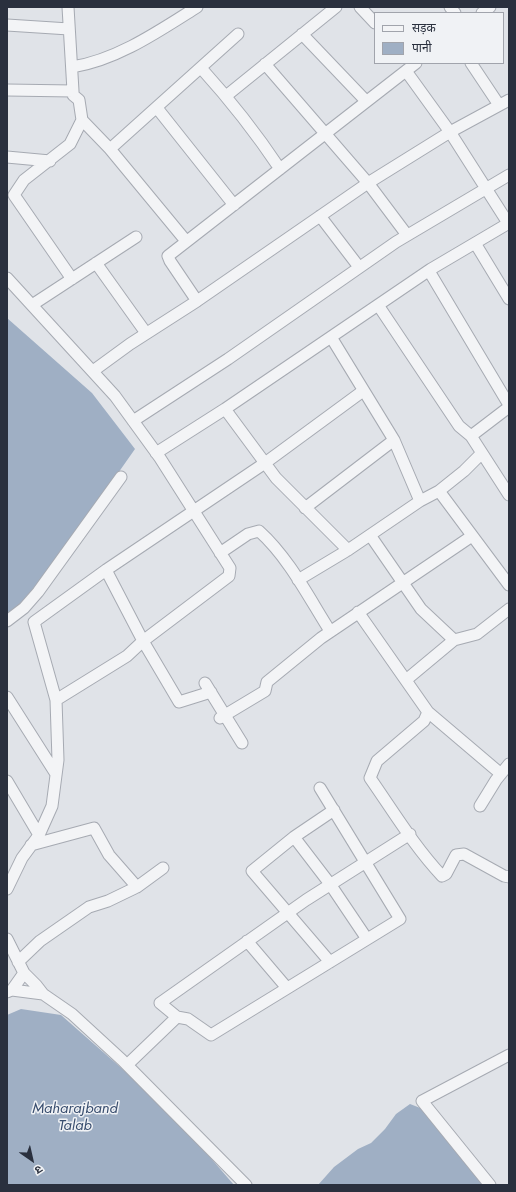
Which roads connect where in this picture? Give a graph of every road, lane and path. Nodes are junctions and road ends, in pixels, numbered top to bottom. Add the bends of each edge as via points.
1 (68, 7) edge
2 (197, 7) edge
3 (336, 7) edge
4 (360, 7) edge
5 (374, 22) edge
6 (7, 25) edge
7 (69, 29) junction
8 (238, 34) dead end
9 (302, 34) junction
10 (265, 64) junction
11 (414, 64) edge
12 (472, 64) edge
13 (72, 67) junction
14 (201, 68) junction
15 (406, 71) junction
16 (7, 90) edge
17 (73, 91) junction
18 (226, 96) junction
19 (366, 101) junction
20 (504, 102) edge
21 (157, 108) junction
22 (82, 120) junction
23 (450, 132) junction
24 (326, 134) junction
25 (110, 149) junction
26 (7, 157) edge
27 (50, 161) junction
28 (280, 169) junction
29 (509, 175) edge
30 (368, 183) junction
31 (486, 188) junction
32 (234, 205) junction
33 (320, 216) junction
34 (509, 223) edge
35 (407, 235) junction
36 (136, 237) dead end
37 (186, 241) junction
38 (476, 242) junction
39 (96, 263) junction
40 (359, 267) junction
41 (429, 271) junction
42 (7, 278) edge
43 (72, 279) junction
44 (509, 299) edge
45 (197, 301) junction
46 (32, 305) junction
47 (378, 305) junction
48 (146, 333) junction
49 (331, 338) junction
50 (93, 371) junction
51 (363, 391) junction
52 (509, 406) edge
53 (225, 410) junction
54 (133, 421) junction
55 (471, 436) junction
56 (394, 440) junction
57 (156, 453) junction
58 (480, 454) junction
59 (265, 463) junction
60 (121, 477) dead end
61 (439, 491) junction
62 (509, 495) edge
63 (420, 501) junction
64 (305, 508) junction
65 (194, 511) junction
66 (370, 535) junction
67 (472, 536) junction
68 (348, 550) junction
69 (220, 553) junction
70 (106, 570) junction
71 (298, 580) junction
72 (403, 582) junction
73 (509, 585) edge
74 (509, 609) edge
75 (358, 612) junction
76 (7, 621) edge
77 (330, 631) junction
78 (454, 640) junction
79 (143, 641) junction
80 (406, 680) junction
81 (7, 697) edge
82 (56, 700) junction
83 (428, 712) junction
84 (223, 716) junction
85 (242, 743) dead end
86 (509, 764) edge
87 (56, 774) junction
88 (501, 774) junction
89 (7, 781) edge
90 (320, 788) dead end
91 (480, 806) dead end
92 (334, 810) junction
93 (410, 834) junction
94 (39, 835) junction
95 (294, 838) junction
96 (31, 845) junction
97 (366, 862) junction
98 (163, 868) dead end
99 (509, 877) edge
100 (330, 884) junction
101 (137, 887) junction
102 (7, 889) edge
103 (287, 913) junction
104 (7, 939) edge
105 (367, 940) junction
106 (247, 941) junction
107 (18, 962) junction
108 (330, 962) junction
109 (24, 973) junction
110 (287, 988) junction
111 (9, 991) edge
112 (43, 994) junction
113 (177, 1017) junction
114 (509, 1055) edge
115 (127, 1065) junction
116 (246, 1185) edge
117 (490, 1185) edge

1 - 7 street
2 - 13 street via 118,52 86,65
3 - 9 street
4 - 5 street
6 - 7 street
7 - 13 street
8 - 14 street
9 - 10 street
9 - 19 street
10 - 18 street
10 - 24 street
11 - 15 street
12 - 20 street
13 - 17 street
14 - 18 street
14 - 21 street
15 - 19 street
15 - 23 street
16 - 17 street
17 - 22 street via 78,100
18 - 28 street
19 - 24 street
20 - 23 street
21 - 25 street
21 - 32 street
22 - 25 street
22 - 27 street via 70,144
23 - 30 street
23 - 31 street
24 - 28 street
24 - 30 street
25 - 37 street
26 - 27 street
27 - 43 street via 24,180 14,195
28 - 32 street
29 - 31 street
30 - 33 street
30 - 35 street
31 - 34 street
31 - 35 street
32 - 37 street
33 - 40 street
33 - 45 street
34 - 38 street
35 - 40 street
36 - 39 street
37 - 45 street via 168,256
38 - 41 street
38 - 44 street
39 - 43 street
39 - 48 street
40 - 54 street via 228,359
41 - 47 street
41 - 52 street
42 - 46 street
43 - 46 street
45 - 48 street
46 - 50 street
47 - 49 street
47 - 55 street via 459,426
48 - 50 street
49 - 51 street
49 - 53 street
50 - 54 street
51 - 56 street
51 - 59 street
52 - 55 street
53 - 57 street
53 - 59 street
54 - 57 street
55 - 58 street
56 - 63 street
56 - 64 street
57 - 65 street
58 - 61 street
58 - 62 street
59 - 64 street
59 - 65 street
60 - 76 street via 38,592 24,608
61 - 63 street
61 - 67 street
63 - 66 street
64 - 68 street
65 - 69 street
65 - 70 street
66 - 68 street
66 - 72 street
67 - 72 street
67 - 73 street
68 - 71 street
69 - 71 street via 248,534 259,531
69 - 79 street via 230,568 229,576
70 - 79 street
70 - 82 street via 34,622
71 - 77 street
72 - 75 street
72 - 78 street via 421,609
74 - 78 street via 477,634
75 - 77 street
75 - 80 street
77 - 84 street via 267,682 265,691
78 - 80 street
79 - 82 street via 127,656
79 - 84 street via 179,702 208,687
80 - 83 street
81 - 87 street
82 - 87 street
83 - 88 street
83 - 93 street via 424,721 377,761 370,778
84 - 85 street
86 - 88 street
87 - 94 street via 52,806
88 - 91 street
89 - 94 street
90 - 92 street
92 - 95 street
92 - 97 street
93 - 97 street
93 - 99 street via 421,853 442,876 446,874 456,855 464,854
94 - 96 street
95 - 100 street
95 - 103 street via 252,871
96 - 101 street via 94,828 109,855
96 - 102 street
97 - 100 street
97 - 105 street via 400,919
98 - 101 street
100 - 103 street
100 - 105 street
101 - 107 street via 108,901 88,907 40,941
103 - 106 street
103 - 108 street
104 - 107 street
105 - 108 street
106 - 110 street
106 - 113 street via 160,1003
107 - 109 street
108 - 110 street
109 - 111 street
109 - 112 street
110 - 113 street via 211,1035 188,1019
111 - 112 street
112 - 115 street via 72,1014
113 - 115 street
114 - 117 street via 422,1101
115 - 116 street

